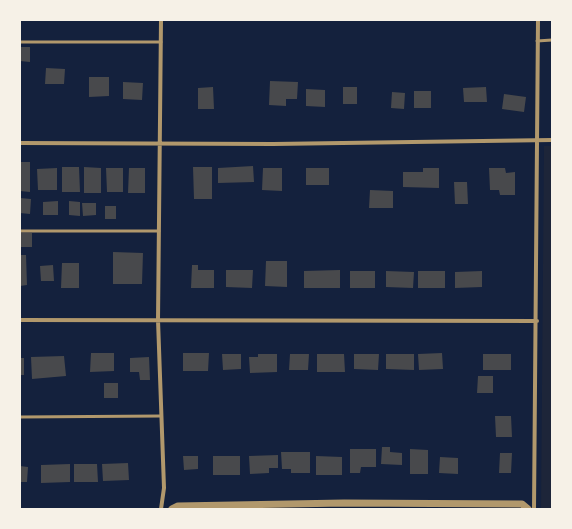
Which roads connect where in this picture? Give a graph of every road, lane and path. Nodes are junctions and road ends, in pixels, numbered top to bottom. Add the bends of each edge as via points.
1 (161, 20) edge
2 (538, 20) edge
3 (538, 40) junction
4 (552, 40) edge
5 (20, 42) edge
6 (161, 42) junction
7 (537, 140) junction
8 (552, 140) edge
9 (20, 143) edge
10 (160, 144) junction
11 (20, 231) edge
12 (159, 231) junction
13 (20, 320) edge
14 (158, 320) junction
15 (537, 321) junction
16 (162, 416) junction
17 (20, 417) edge
18 (161, 509) edge
19 (172, 509) edge
20 (528, 509) edge
21 (534, 509) edge

1 - 6 street
2 - 3 street
3 - 4 lane
3 - 7 street
5 - 6 lane
6 - 10 street
7 - 8 street
7 - 10 street
7 - 15 street
9 - 10 street
10 - 12 street
11 - 12 lane
12 - 14 street
13 - 14 street
14 - 15 street
14 - 16 street
15 - 21 street
16 - 17 lane
16 - 18 street via 164,488
19 - 20 street via 178,506 344,502 522,504

